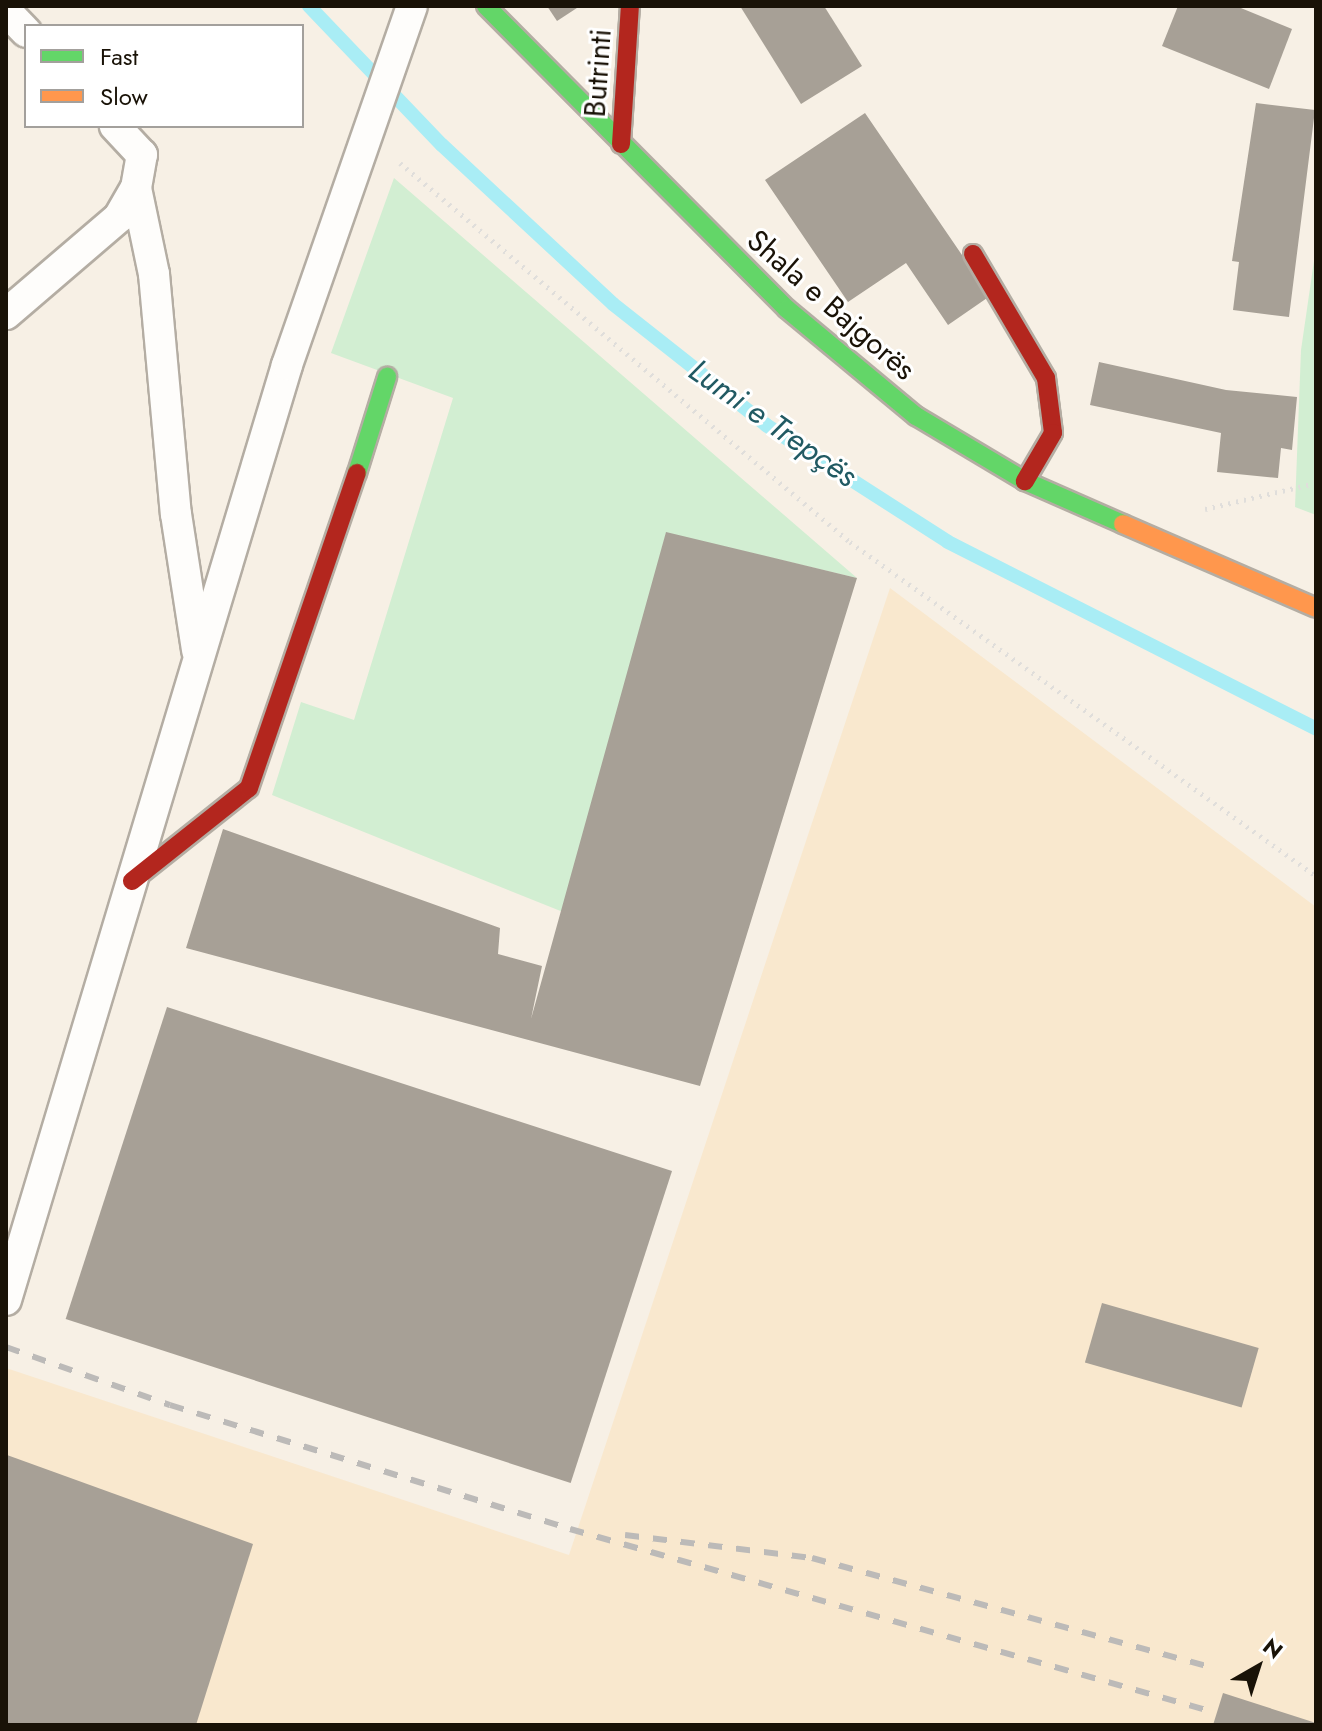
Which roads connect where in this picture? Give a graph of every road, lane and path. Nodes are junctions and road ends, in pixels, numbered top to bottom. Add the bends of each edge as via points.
1 (412, 6) edge
2 (486, 6) edge
3 (630, 6) edge
4 (6, 11) edge
5 (24, 30) edge
6 (369, 125) junction
7 (117, 128) edge
8 (621, 144) junction
9 (136, 188) junction
10 (973, 254) dead end
11 (6, 314) edge
12 (387, 377) dead end
13 (1025, 481) junction
14 (1316, 483) edge
15 (1211, 504) dead end
16 (1316, 608) edge
17 (198, 659) junction
18 (1316, 876) edge
19 (132, 881) junction
20 (6, 1300) edge

1 - 6 lane
2 - 8 main road, Shala e Bajgorës
3 - 8 main road, Butrinti
4 - 5 lane
6 - 17 lane via 287,365
6 - 18 path via 850,542
7 - 9 lane via 142,155
8 - 13 main road, Shala e Bajgorës via 787,309 904,407
9 - 11 lane via 119,217
9 - 17 lane via 154,274 176,514
10 - 13 main road via 1046,378 1053,433
12 - 19 main road via 331,558 249,788
13 - 16 main road, Shala e Bajgorës
14 - 15 path
17 - 19 lane
19 - 20 lane

